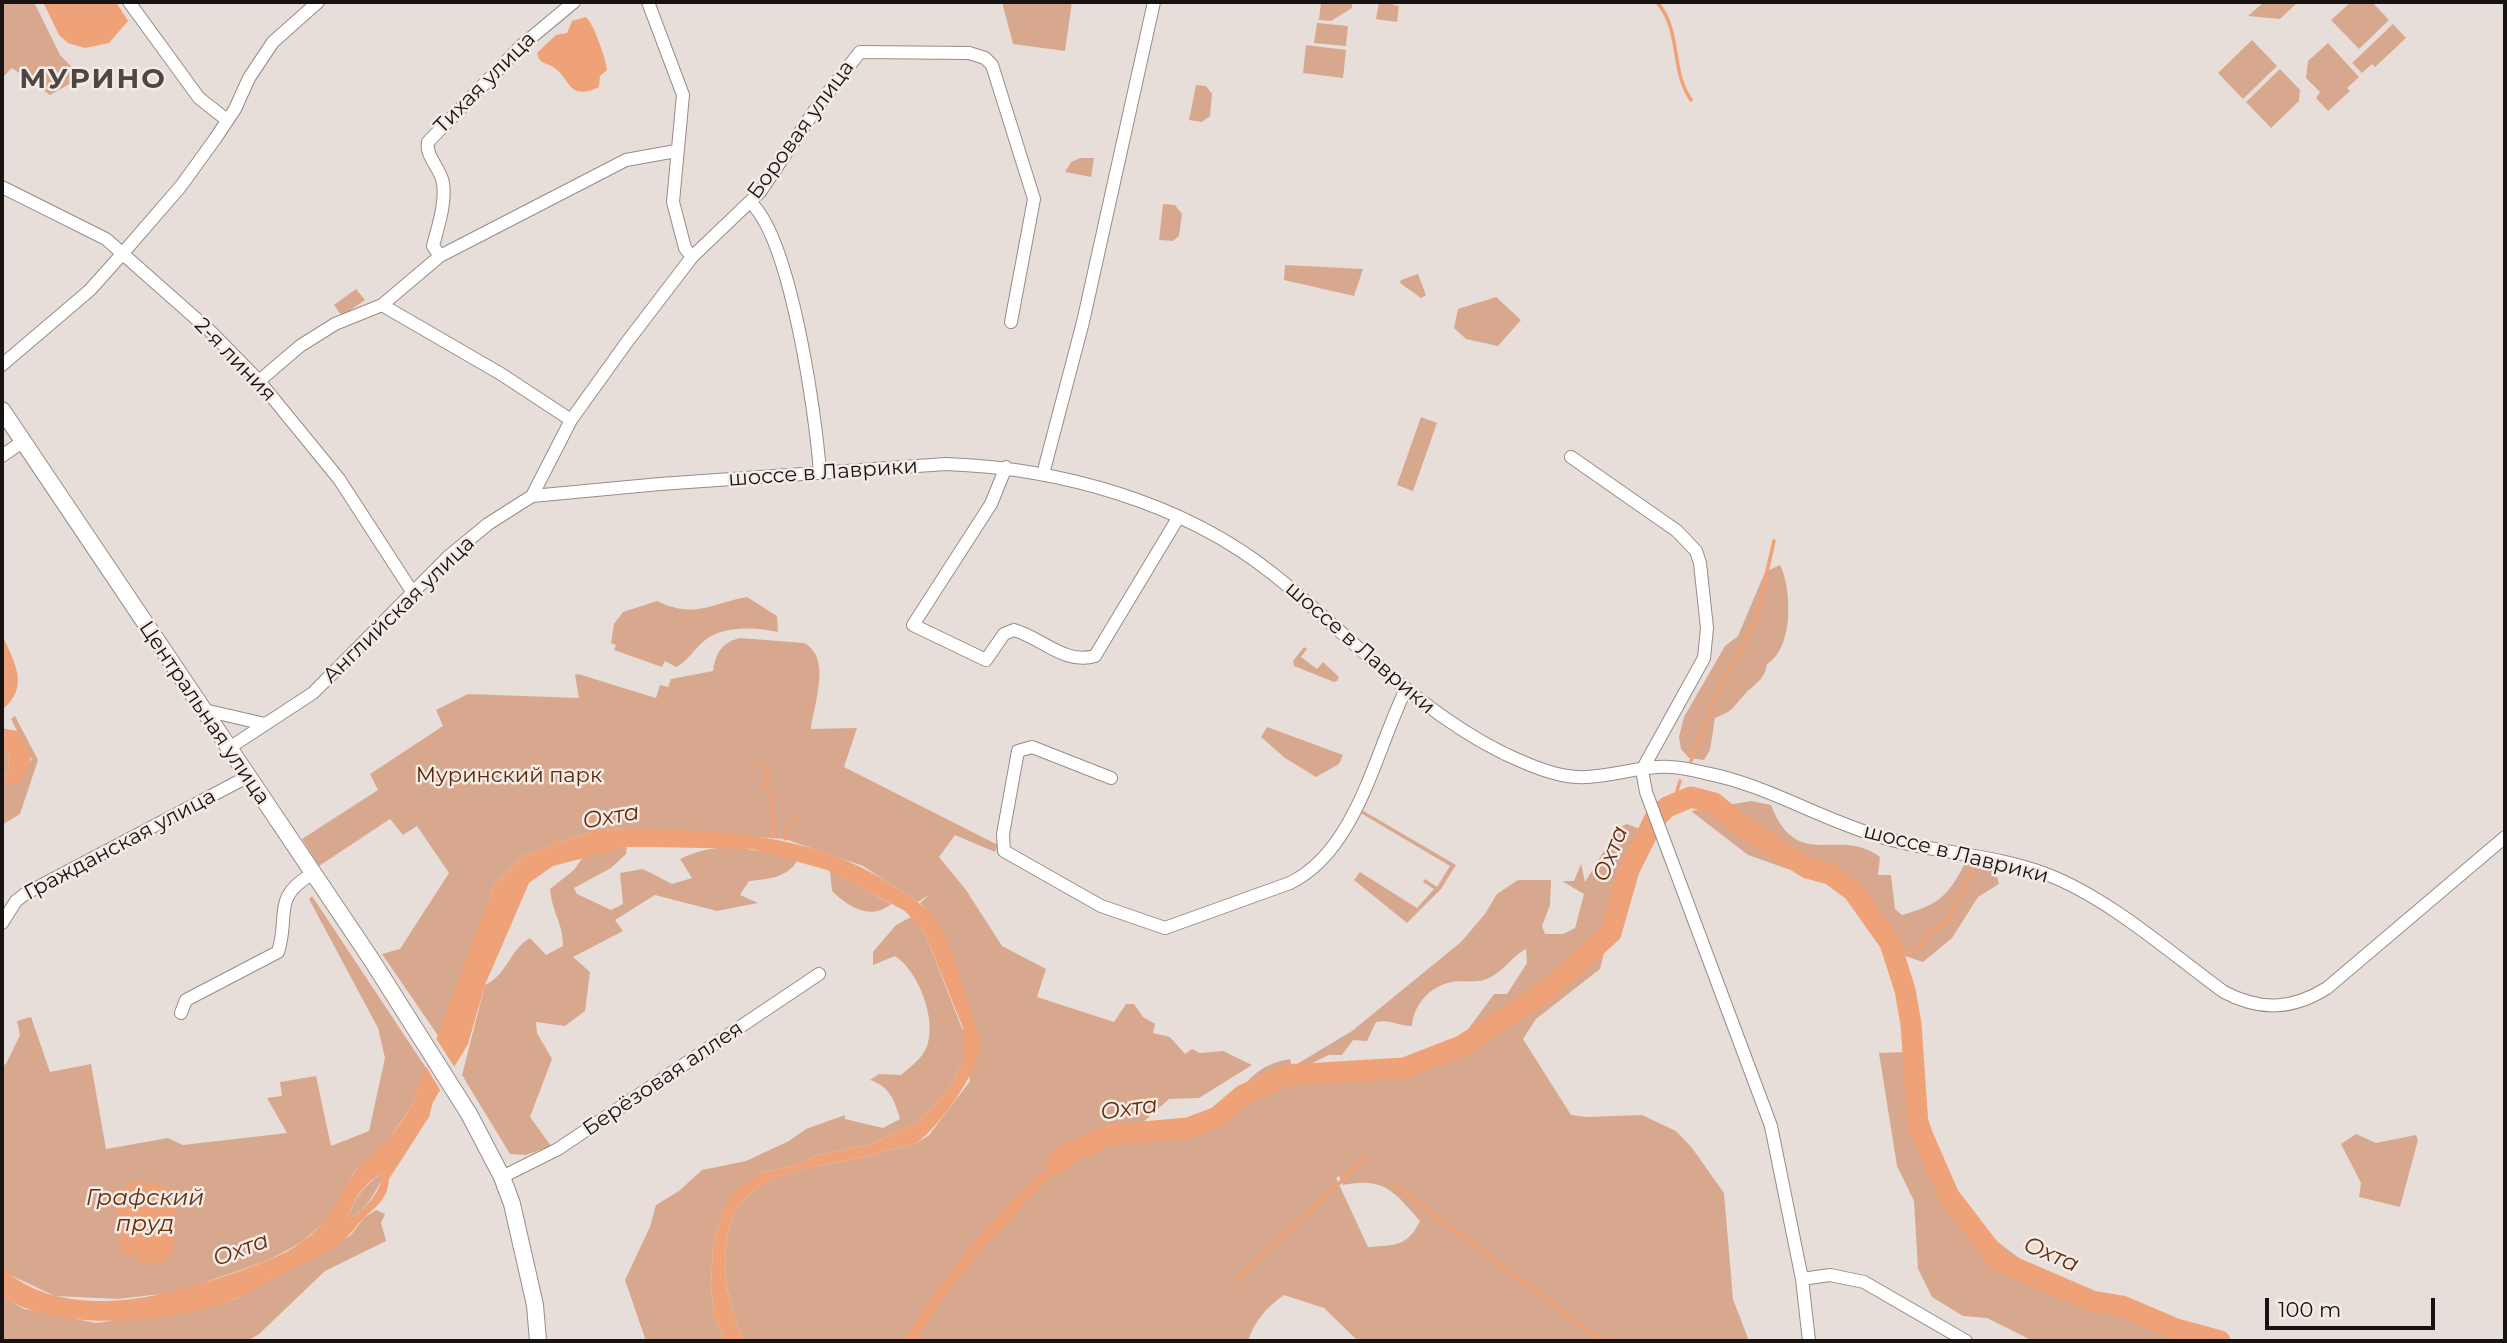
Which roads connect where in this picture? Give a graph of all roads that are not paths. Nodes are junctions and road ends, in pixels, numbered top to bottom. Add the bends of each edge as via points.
1 (129, 2) edge
2 (318, 2) edge
3 (574, 2) edge
4 (648, 2) edge
5 (1154, 2) edge
6 (227, 120) junction
7 (676, 151) junction
8 (2, 187) edge
9 (750, 202) junction
10 (123, 253) junction
11 (440, 257) junction
12 (692, 257) junction
13 (382, 305) junction
14 (1011, 322) dead end
15 (2, 365) edge
16 (259, 381) junction
17 (2, 410) edge
18 (571, 420) junction
19 (22, 442) junction
20 (2, 456) edge
21 (1571, 457) dead end
22 (1006, 467) junction
23 (820, 473) junction
24 (1043, 474) junction
25 (532, 496) junction
26 (1178, 518) junction
27 (413, 593) junction
28 (1405, 691) junction
29 (204, 710) junction
30 (265, 724) junction
31 (229, 748) junction
32 (1642, 770) junction
33 (247, 777) junction
34 (1111, 778) dead end
35 (2505, 837) edge
36 (312, 874) junction
37 (2, 923) edge
38 (819, 974) dead end
39 (181, 1013) dead end
40 (502, 1177) junction
41 (1802, 1279) junction
42 (529, 1286) junction
43 (527, 1341) edge
44 (538, 1341) edge
45 (1809, 1341) edge
46 (1966, 1341) edge

1 - 6 street via 199,98
2 - 6 street via 274,42
3 - 11 street, Тихая улица via 521,46 428,142 426,148 443,180 444,199 433,246
4 - 7 street via 683,95
5 - 24 street via 1083,323
6 - 10 street via 181,186
7 - 11 street via 626,160
7 - 12 street via 673,202 685,248
8 - 10 street, 2-я линия via 106,239
9 - 12 street, Боровая улица
9 - 14 street, Боровая улица via 860,52 970,53 985,58 997,74 1034,199
9 - 23 street via 779,256 798,328
10 - 15 street via 90,290
10 - 16 street, 2-я линия
11 - 13 street
12 - 18 street, Боровая улица
13 - 16 street via 335,324
13 - 18 street
16 - 27 street, 2-я линия via 339,479
17 - 19 main road, Центральная улица
18 - 25 street, Боровая улица
19 - 20 street
19 - 29 main road, Центральная улица
21 - 32 street via 1677,531 1696,551 1700,563 1707,628 1704,659
22 - 23 street, шоссе в Лаврики via 946,464
22 - 24 street, шоссе в Лаврики
22 - 26 street via 991,504 913,625 986,660 1004,634 1014,630 1069,656 1082,660 1095,656
23 - 25 street, шоссе в Лаврики
24 - 26 street, шоссе в Лаврики via 1124,496
25 - 27 street, Английская улица via 478,532
26 - 28 street, шоссе в Лаврики via 1265,567
27 - 30 street, Английская улица via 329,680
28 - 32 street, шоссе в Лаврики via 1461,730 1533,766 1576,777
28 - 34 street via 1335,846 1302,878 1164,928 1101,906 1004,851 1018,751 1032,747
29 - 30 street
29 - 31 main road, Центральная улица
30 - 31 street, Английская улица
31 - 33 main road, Центральная улица
32 - 35 street, шоссе в Лаврики via 1675,767 1702,772 1752,786 1872,834 2046,874 2100,902 2224,992 2265,1007 2292,1004 2327,988
32 - 41 street via 1646,792 1771,1126
33 - 36 main road, Центральная улица
33 - 37 street, Гражданская улица via 25,894
36 - 39 street via 291,888 286,898 278,952 186,1000
36 - 40 main road, Центральная улица via 408,1016
38 - 40 street, Берёзовая аллея via 558,1149
40 - 42 main road, Центральная улица via 520,1235
41 - 45 street
41 - 46 street via 1838,1275 1864,1282
42 - 43 main road via 524,1306
42 - 44 main road

